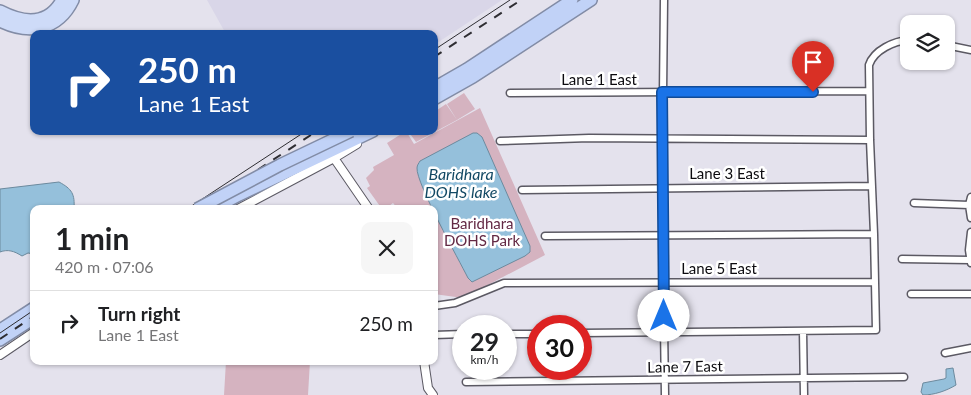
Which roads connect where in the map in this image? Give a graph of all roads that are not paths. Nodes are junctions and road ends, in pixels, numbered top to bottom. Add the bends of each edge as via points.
1 (62, 0) edge
2 (73, 0) edge
3 (572, 0) edge
4 (591, 0) edge
5 (664, 0) edge
6 (0, 11) edge
7 (0, 21) edge
8 (900, 42) edge
9 (955, 47) edge
10 (971, 50) edge
11 (438, 86) edge
12 (869, 91) junction
13 (662, 92) junction
14 (510, 93) dead end
15 (438, 96) edge
16 (343, 135) edge
17 (365, 135) edge
18 (371, 135) edge
19 (664, 139) junction
20 (870, 140) junction
21 (500, 141) dead end
22 (334, 158) junction
23 (872, 186) junction
24 (662, 187) junction
25 (522, 190) dead end
26 (971, 197) edge
27 (914, 203) dead end
28 (204, 205) edge
29 (220, 205) edge
30 (246, 205) edge
31 (366, 205) edge
32 (969, 205) junction
33 (971, 218) edge
34 (971, 232) edge
35 (874, 234) junction
36 (545, 236) dead end
37 (663, 236) junction
38 (902, 259) dead end
39 (970, 260) edge
40 (971, 264) edge
41 (663, 282) junction
42 (874, 282) junction
43 (912, 294) dead end
44 (971, 294) edge
45 (438, 305) edge
46 (30, 311) edge
47 (30, 321) edge
48 (0, 330) edge
49 (803, 331) junction
50 (664, 332) junction
51 (592, 333) edge
52 (452, 334) edge
53 (30, 335) edge
54 (438, 335) edge
55 (0, 340) edge
56 (971, 348) edge
57 (945, 353) dead end
58 (0, 355) edge
59 (425, 365) edge
60 (904, 377) dead end
61 (804, 378) junction
62 (666, 379) junction
63 (466, 382) dead end
64 (433, 395) edge
65 (666, 395) edge
66 (804, 395) edge

1 - 6 highway via 50,14 33,20 16,19
2 - 7 highway via 54,22 36,28 23,29
3 - 11 highway
4 - 15 highway via 473,77
5 - 13 street
8 - 12 street via 871,59
9 - 10 street
12 - 13 street, Lane 1 East
12 - 20 street
13 - 14 street, Lane 1 East
13 - 19 street
16 - 28 highway, bridge
17 - 29 highway
18 - 22 street
19 - 20 street
19 - 21 street
19 - 24 street
20 - 23 street
22 - 30 street
22 - 31 street
23 - 24 street, Lane 3 East
23 - 35 street
24 - 25 street, Lane 3 East
24 - 37 street
26 - 32 street
27 - 32 street
32 - 33 street
34 - 39 street
35 - 37 street
35 - 42 street
36 - 37 street
37 - 41 street
38 - 39 street
39 - 40 street
41 - 42 street, Lane 5 East
41 - 45 street, Lane 5 East via 504,283 455,303
41 - 50 street
42 - 49 street via 876,330
43 - 44 street
46 - 48 highway
47 - 55 highway
49 - 50 street
49 - 61 street
50 - 51 street
50 - 62 street
52 - 54 street
53 - 58 street
56 - 57 street
59 - 64 street via 428,388
60 - 61 street, Lane 7 East
61 - 62 street, Lane 7 East
61 - 66 street
62 - 63 street, Lane 7 East
62 - 65 street

